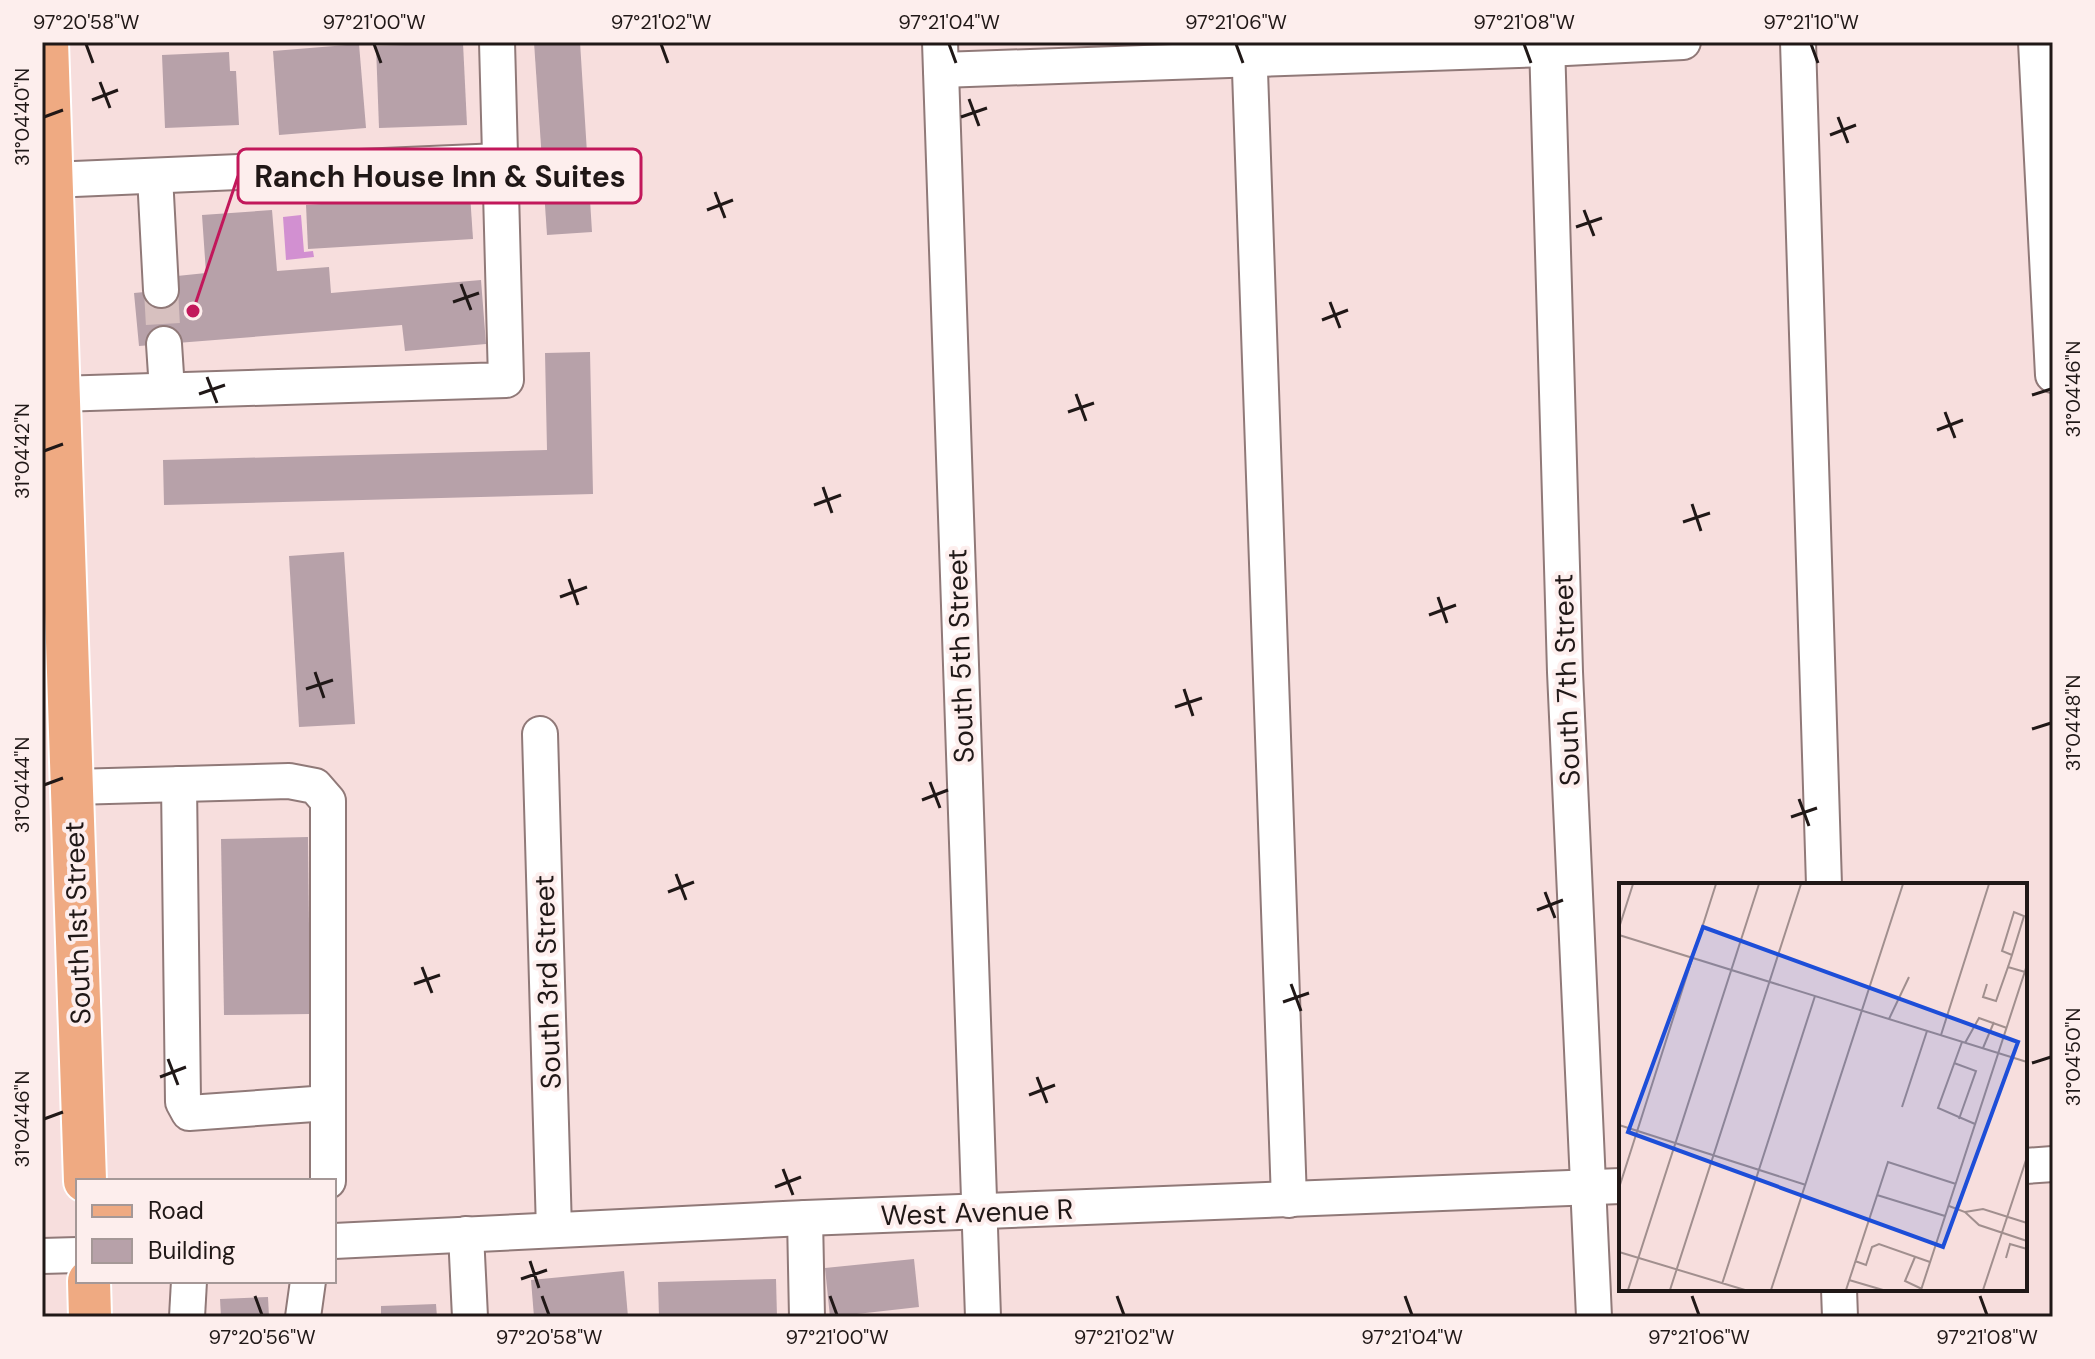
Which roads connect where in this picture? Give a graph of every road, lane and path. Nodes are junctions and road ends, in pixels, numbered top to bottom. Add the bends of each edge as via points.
1 (47, 42) edge
2 (497, 42) edge
3 (1683, 42) edge
4 (1798, 42) edge
5 (2036, 42) edge
6 (1547, 46) edge
7 (1249, 50) edge
8 (941, 56) edge
9 (500, 161) junction
10 (155, 176) junction
11 (51, 180) junction
12 (48, 249) edge
13 (161, 290) tunnel mouth
14 (164, 344) tunnel mouth
15 (2053, 375) edge
16 (167, 390) junction
17 (58, 394) junction
18 (540, 734) dead end
19 (179, 784) junction
20 (72, 787) junction
21 (1824, 883) edge
22 (328, 1103) junction
23 (2053, 1164) edge
24 (2027, 1166) edge
25 (85, 1179) edge
26 (328, 1179) edge
27 (1605, 1187) edge
28 (1289, 1200) junction
29 (979, 1213) junction
30 (805, 1218) junction
31 (554, 1230) junction
32 (466, 1234) junction
33 (336, 1241) edge
34 (76, 1255) edge
35 (42, 1256) edge
36 (89, 1283) edge
37 (189, 1283) edge
38 (308, 1283) edge
39 (1839, 1291) edge
40 (90, 1317) edge
41 (187, 1317) edge
42 (303, 1317) edge
43 (470, 1317) edge
44 (807, 1317) edge
45 (983, 1317) edge
46 (1594, 1317) edge
47 (1840, 1317) edge

1 - 11 main road, South 1st Street
2 - 9 street
3 - 6 street
4 - 21 street
5 - 15 street
6 - 7 street
6 - 27 street, South 7th Street via 1565,672
7 - 8 street
7 - 28 street
8 - 29 street, South 5th Street
9 - 10 street
9 - 16 street via 506,380
10 - 11 street
10 - 13 street
11 - 12 main road, South 1st Street
12 - 17 main road, South 1st Street
14 - 16 street
16 - 17 street
17 - 20 main road, South 1st Street
18 - 31 street, South 3rd Street
19 - 20 street
19 - 22 street via 303,783 315,786 328,801
19 - 22 street via 183,1102 189,1113
20 - 25 main road, South 1st Street
22 - 26 street
23 - 24 street
27 - 28 street, West Avenue R
27 - 46 street, South 7th Street
28 - 29 street, West Avenue R
29 - 30 street, West Avenue R
29 - 45 street, South 5th Street
30 - 31 street, West Avenue R
30 - 44 street
31 - 32 street, West Avenue R
32 - 33 street, West Avenue R
32 - 43 street
34 - 35 street
36 - 40 main road
37 - 41 street
38 - 42 street
39 - 47 street

